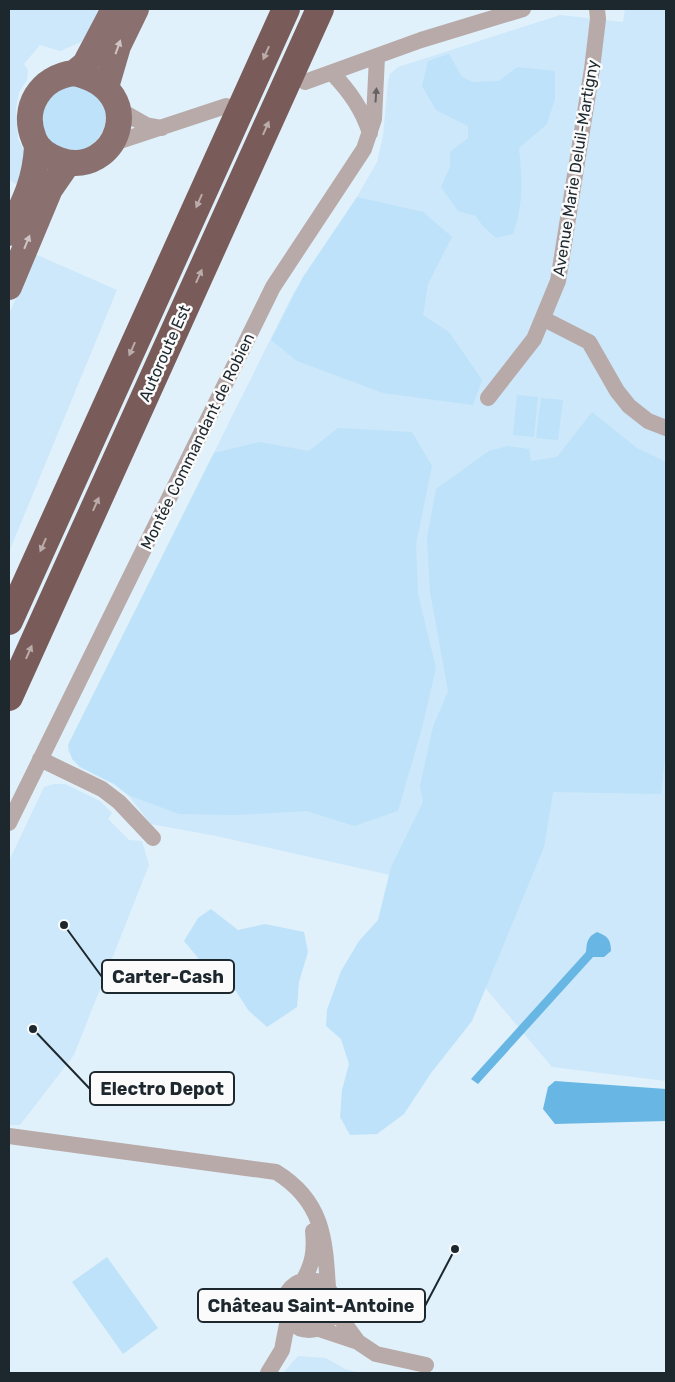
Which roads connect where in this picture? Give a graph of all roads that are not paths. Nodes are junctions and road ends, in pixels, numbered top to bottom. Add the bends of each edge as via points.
1 (114, 9) edge
2 (136, 9) edge
3 (286, 9) edge
4 (320, 9) edge
5 (523, 9) edge
6 (597, 9) edge
7 (377, 57) junction
8 (74, 73) junction
9 (333, 74) junction
10 (305, 82) dead end
11 (112, 98) junction
12 (226, 106) dead end
13 (162, 128) junction
14 (370, 133) junction
15 (111, 144) junction
16 (37, 147) junction
17 (68, 163) junction
18 (9, 233) edge
19 (9, 287) edge
20 (544, 319) junction
21 (488, 398) dead end
22 (666, 428) edge
23 (9, 621) edge
24 (9, 697) edge
25 (40, 759) junction
26 (9, 823) edge
27 (153, 838) dead end
28 (9, 1136) edge
29 (249, 1169) junction
30 (303, 1281) junction
31 (328, 1288) junction
32 (334, 1309) junction
33 (288, 1319) junction
34 (314, 1330) junction
35 (358, 1342) junction
36 (282, 1350) junction
37 (426, 1365) dead end
38 (268, 1373) edge

1 - 8 main road via 85,64
11 -> 2 main road via 118,46
3 -> 23 highway, Autoroute Est
24 -> 4 highway, Autoroute Est
5 - 7 street
6 - 20 street, Avenue Marie Deluil-Martigny via 595,46 558,282
7 - 9 street
14 -> 7 street, Montée Commandant de Robien via 374,120
8 - 11 main road via 91,77
8 - 16 main road via 54,79 35,96 29,113
9 - 10 street
9 - 14 street via 349,91
11 - 13 street via 146,125
11 - 15 main road via 116,133
12 - 13 street
13 - 15 street
14 - 25 street, Montée Commandant de Robien via 364,149 273,287
15 - 17 main road via 99,156 84,162
16 - 17 main road via 52,158
16 - 18 main road via 36,172
19 -> 17 main road via 50,189
20 - 21 street, Avenue Marie Deluil-Martigny via 534,338
20 - 22 street via 588,342 629,406 648,421
25 - 26 street, Montée Commandant de Robien
25 - 27 street via 102,788 120,802
28 - 29 street
29 - 30 street via 285,1189 306,1213 315,1249 312,1265
29 - 31 street via 266,1169 290,1181 314,1209 322,1228
30 - 31 street via 317,1281
30 - 33 street via 286,1296
31 - 32 street via 335,1302
32 - 34 street via 330,1321
32 - 35 street
33 - 34 street via 297,1327
33 - 36 street
34 - 35 street
34 - 36 street
35 - 37 street via 376,1354
36 - 38 street

